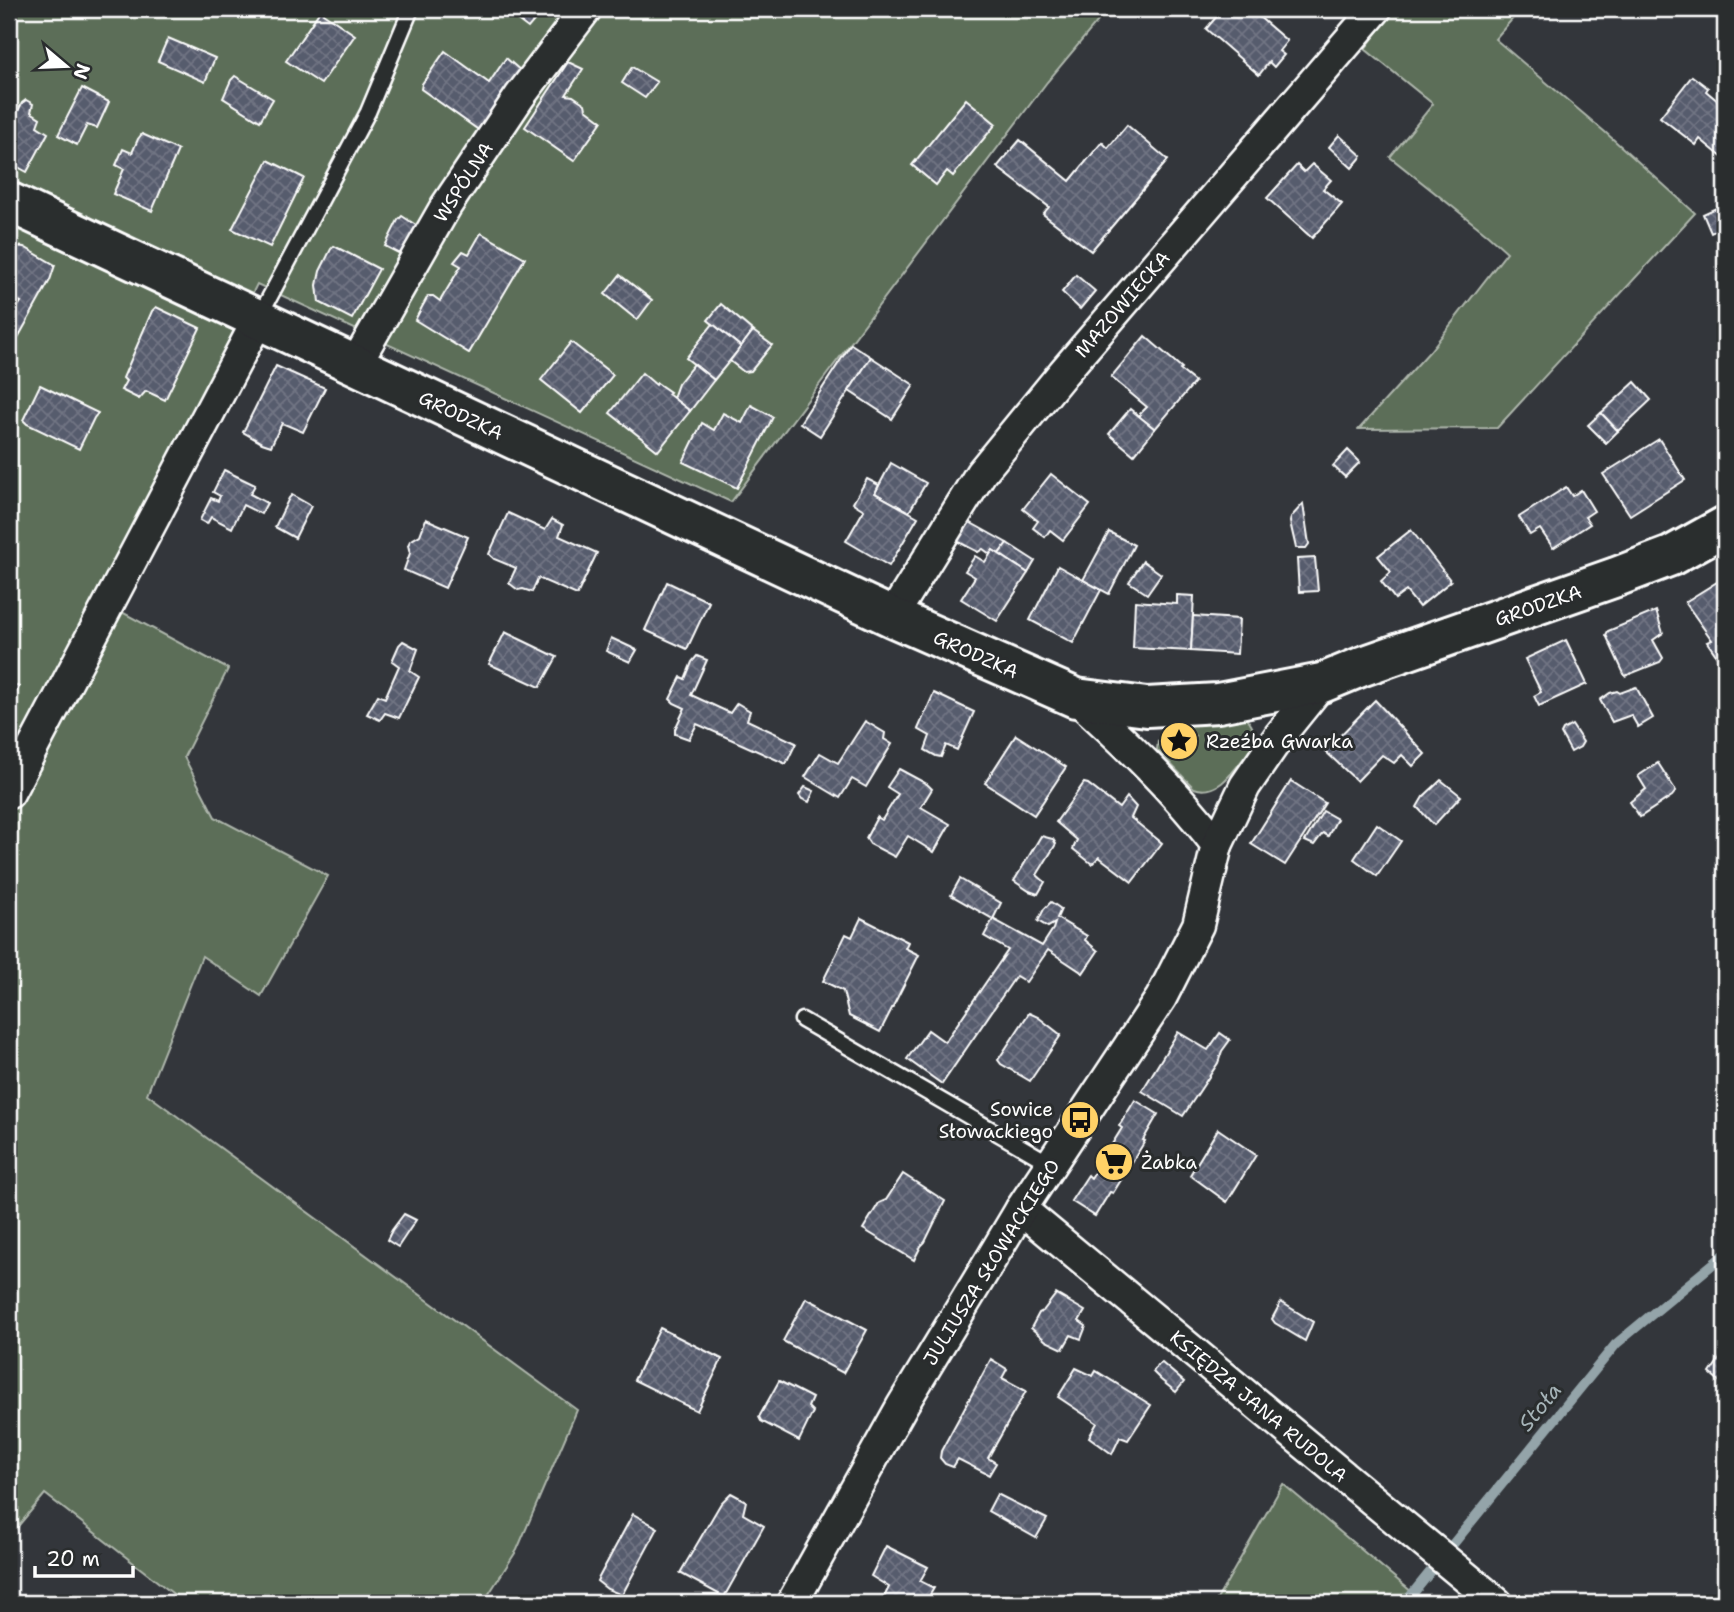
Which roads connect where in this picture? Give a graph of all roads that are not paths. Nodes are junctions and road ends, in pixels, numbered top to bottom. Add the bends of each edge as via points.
1 (411, 9) edge
2 (586, 9) edge
3 (1376, 9) edge
4 (9, 202) edge
5 (258, 320) junction
6 (355, 365) junction
7 (1725, 526) edge
8 (892, 617) junction
9 (1322, 683) junction
10 (1076, 698) junction
11 (9, 793) edge
12 (1217, 845) junction
13 (802, 1020) dead end
14 (1051, 1164) junction
15 (1021, 1209) junction
16 (792, 1603) edge
17 (1497, 1603) edge

1 - 5 lane via 368,112
2 - 6 street, WSPÓLNA via 446,206
3 - 8 street, MAZOWIECKA via 981,473
4 - 5 street, GRODZKA
5 - 6 street, GRODZKA
5 - 11 street
6 - 8 street, GRODZKA
7 - 9 street, GRODZKA via 1671,556
8 - 10 street, GRODZKA
9 - 10 street, GRODZKA via 1218,703 1147,707
9 - 12 street, JULIUSZA SŁOWACKIEGO via 1245,786
10 - 12 street via 1188,807
12 - 14 street, JULIUSZA SŁOWACKIEGO via 1198,925 1161,998
13 - 14 lane
14 - 15 street, JULIUSZA SŁOWACKIEGO
15 - 16 street, JULIUSZA SŁOWACKIEGO via 902,1406
15 - 17 street, KSIĘDZA JANA RUDOLA

